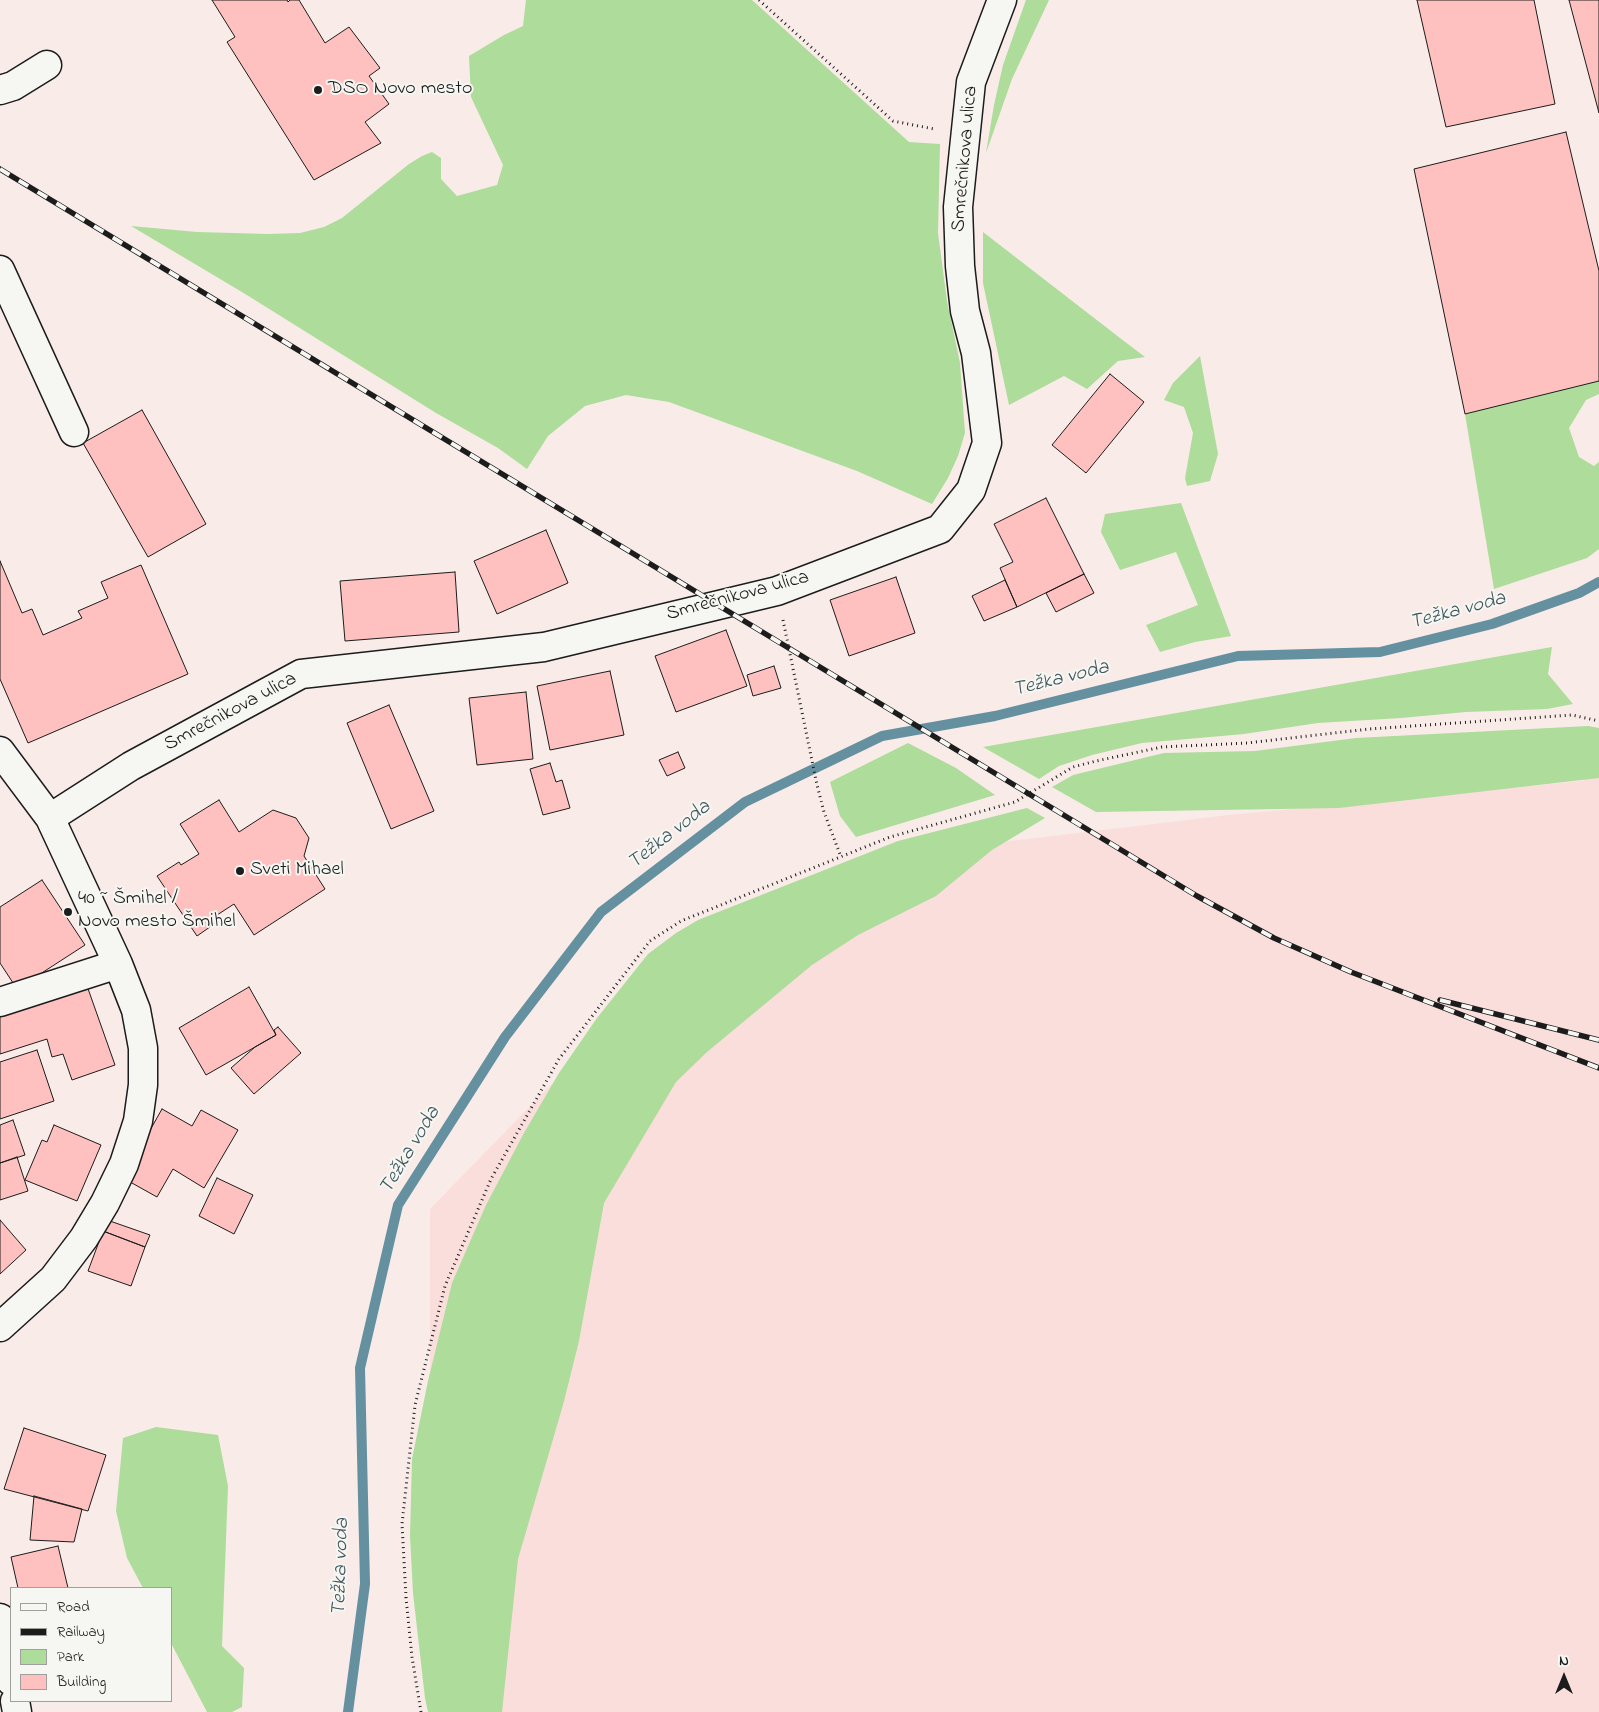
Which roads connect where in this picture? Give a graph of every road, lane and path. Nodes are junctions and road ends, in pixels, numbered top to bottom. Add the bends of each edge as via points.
1 (759, 0) edge
2 (1002, 0) edge
3 (47, 65) dead end
4 (0, 90) edge
5 (940, 130) dead end
6 (0, 270) edge
7 (74, 432) dead end
8 (777, 590) junction
9 (1599, 721) edge
10 (0, 750) edge
11 (8, 779) edge
12 (50, 818) junction
13 (842, 857) junction
14 (118, 964) junction
15 (0, 1002) edge
16 (0, 1327) edge
17 (0, 1618) edge
18 (10, 1675) edge
19 (421, 1712) edge

1 - 5 path via 893,121
2 - 8 street, Smrečnikova ulica via 971,82 958,207 965,311 976,353 987,443 971,490 940,529
3 - 4 street via 13,86
6 - 7 street
8 - 12 street, Smrečnikova ulica via 544,647 301,674 131,766
8 - 13 path via 817,785
9 - 13 path via 1572,715 1481,720 1369,728 1247,743 1162,747 1073,767 1015,802 890,837
10 - 11 street
11 - 12 street
12 - 14 street
13 - 19 path via 680,921 650,941 559,1060 492,1179 445,1286 414,1405 402,1524 406,1598
14 - 15 street
14 - 16 street via 136,1010 143,1048 143,1085 138,1121 120,1172 84,1238 53,1279
17 - 18 street

